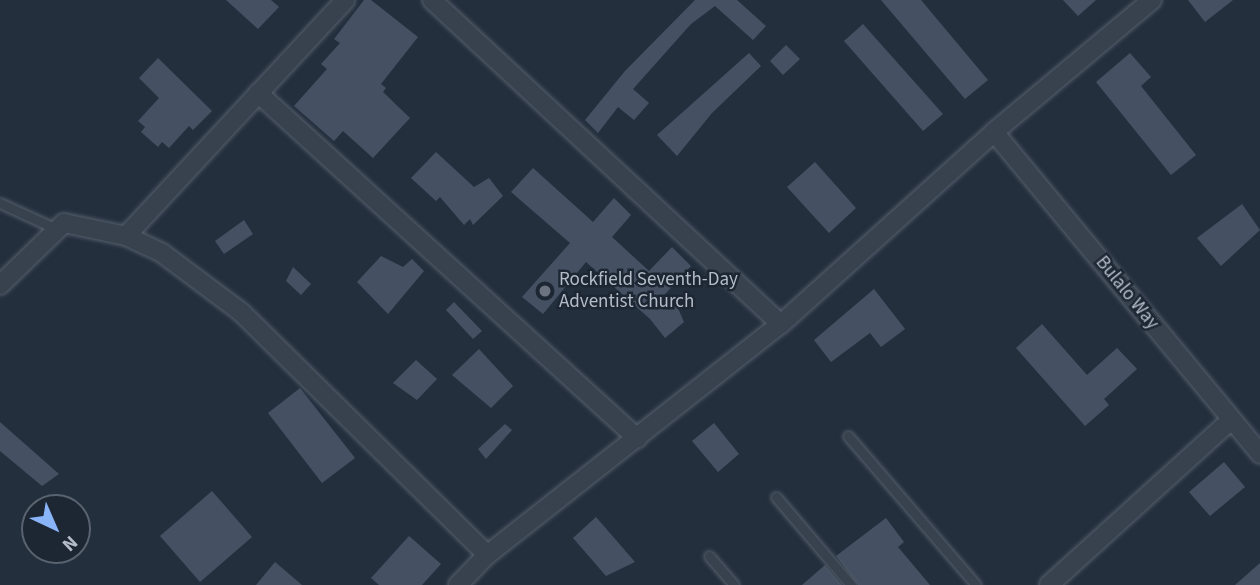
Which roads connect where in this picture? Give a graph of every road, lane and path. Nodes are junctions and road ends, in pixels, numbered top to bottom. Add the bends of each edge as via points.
1 (345, 0) edge
2 (432, 0) edge
3 (1152, 0) edge
4 (258, 93) junction
5 (994, 132) junction
6 (0, 203) edge
7 (54, 228) junction
8 (126, 236) junction
9 (0, 285) edge
10 (781, 324) junction
11 (1231, 420) junction
12 (848, 436) dead end
13 (637, 438) junction
14 (1260, 454) edge
15 (776, 498) dead end
16 (487, 555) junction
17 (709, 556) dead end
18 (458, 585) edge
19 (734, 585) edge
20 (850, 585) edge
21 (976, 585) edge
22 (1049, 585) edge

1 - 4 street
2 - 10 street
3 - 5 street
4 - 8 street
4 - 13 street
5 - 10 street
5 - 11 street, Bulalo Way
6 - 7 lane
7 - 8 street via 70,222
7 - 9 street
8 - 16 street via 195,274 241,312
10 - 13 street
11 - 14 street, Bulalo Way
11 - 22 street
12 - 21 lane
13 - 16 street
15 - 20 lane
16 - 18 street
17 - 19 lane

